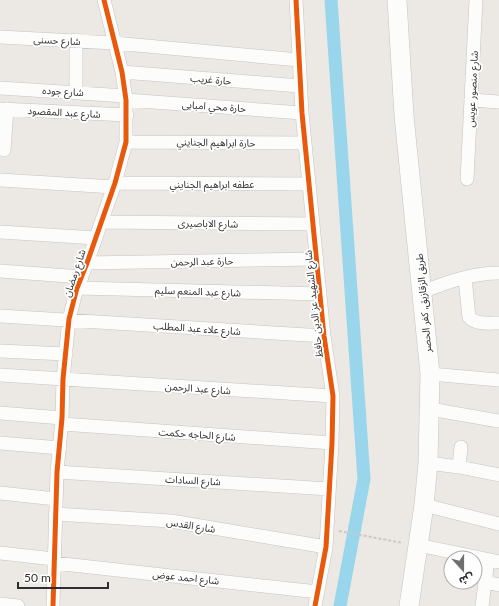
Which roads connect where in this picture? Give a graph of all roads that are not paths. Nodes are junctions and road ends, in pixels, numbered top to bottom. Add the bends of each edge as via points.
1 (104, 0) edge
2 (286, 0) edge
3 (296, 0) edge
4 (397, 0) edge
5 (476, 0) edge
6 (0, 37) edge
7 (76, 40) junction
8 (114, 43) junction
9 (299, 60) junction
10 (122, 72) junction
11 (300, 86) junction
12 (0, 88) edge
13 (76, 92) junction
14 (126, 98) junction
15 (471, 100) junction
16 (499, 102) edge
17 (3, 109) edge
18 (302, 113) junction
19 (127, 115) junction
20 (126, 142) junction
21 (305, 143) junction
22 (4, 150) dead end
23 (467, 178) dead end
24 (0, 180) edge
25 (309, 184) junction
26 (115, 185) junction
27 (102, 222) junction
28 (313, 224) junction
29 (0, 232) edge
30 (96, 238) junction
31 (316, 259) junction
32 (87, 263) junction
33 (0, 271) edge
34 (499, 273) edge
35 (465, 278) junction
36 (79, 282) junction
37 (422, 292) junction
38 (320, 294) junction
39 (0, 316) edge
40 (70, 319) junction
41 (499, 323) edge
42 (324, 336) junction
43 (0, 351) edge
44 (66, 354) junction
45 (430, 374) junction
46 (0, 375) edge
47 (63, 379) junction
48 (499, 380) edge
49 (333, 396) junction
50 (430, 408) junction
51 (0, 414) edge
52 (62, 421) junction
53 (499, 421) edge
54 (0, 443) edge
55 (332, 444) junction
56 (461, 447) dead end
57 (60, 448) junction
58 (428, 463) junction
59 (459, 467) junction
60 (57, 472) junction
61 (499, 475) edge
62 (329, 489) junction
63 (0, 493) edge
64 (56, 499) junction
65 (424, 505) junction
66 (55, 514) junction
67 (499, 524) edge
68 (418, 546) junction
69 (326, 547) junction
70 (0, 553) edge
71 (54, 561) junction
72 (494, 561) edge
73 (485, 582) junction
74 (499, 585) edge
75 (318, 592) junction
76 (0, 604) edge
77 (18, 606) edge
78 (56, 606) edge
79 (315, 606) edge
80 (408, 606) edge
81 (482, 606) edge

1 - 8 street, شارع رمضان
2 - 3 street
3 - 9 street, شارع الشهيد عز الدين حافظ
4 - 37 main road, طريق الزقازيق, كفر الحصر via 404,116
5 - 15 street, شارع منصور عويس
6 - 7 street, شارع حسنى
7 - 8 street, شارع حسنى
7 - 13 street
8 - 9 street
8 - 10 street, شارع رمضان
9 - 11 street, شارع الشهيد عز الدين حافظ
10 - 11 street, حارة غريب
10 - 14 street, شارع رمضان
11 - 18 street, شارع الشهيد عز الدين حافظ
12 - 13 street, شارع جوده
13 - 14 street, شارع جوده
14 - 18 street, حارة محي امبابى
14 - 19 street, شارع رمضان
15 - 16 street
15 - 23 street, شارع منصور عويس
17 - 19 street, شارع عبد المقصود
17 - 22 street
18 - 21 street, شارع الشهيد عز الدين حافظ
19 - 20 street, شارع رمضان
20 - 21 street, حارة ابراهيم الجنايني
20 - 26 street, شارع رمضان
21 - 25 street, شارع الشهيد عز الدين حافظ
24 - 26 street, عطفه ابراهيم الجنايني
25 - 26 street, عطفه ابراهيم الجنايني
25 - 28 street, شارع الشهيد عز الدين حافظ
26 - 27 street, شارع رمضان
27 - 28 street, شارع الاباصيرى
27 - 30 street, شارع رمضان
28 - 31 street, شارع الشهيد عز الدين حافظ
29 - 30 street
30 - 32 street, شارع رمضان
31 - 32 street, حارة عبد الرحمن
31 - 38 street, شارع الشهيد عز الدين حافظ
32 - 36 street, شارع رمضان
33 - 36 street, شارع عبد المنعم سليم
34 - 35 street
35 - 37 street
35 - 41 street via 469,317 476,322
36 - 38 street, شارع عبد المنعم سليم
36 - 40 street, شارع رمضان
37 - 45 main road, طريق الزقازيق, كفر الحصر
38 - 42 street, شارع الشهيد عز الدين حافظ
39 - 40 street, شارع علاء عبد المطلب
40 - 42 street, شارع علاء عبد المطلب
40 - 44 street, شارع رمضان
42 - 49 street, شارع الشهيد عز الدين حافظ
43 - 44 street
44 - 47 street, شارع رمضان
45 - 48 street
45 - 50 main road, طريق الزقازيق, كفر الحصر
46 - 47 street, شارع عبد الرحمن
47 - 49 street, شارع عبد الرحمن
47 - 52 street, شارع رمضان
49 - 55 street, شارع الشهيد عز الدين حافظ
50 - 53 street
50 - 58 main road, طريق الزقازيق, كفر الحصر
51 - 52 street, شارع الحاجه حكمت
52 - 55 street, شارع الحاجه حكمت
52 - 57 street, شارع رمضان
54 - 57 street
55 - 62 street, شارع الشهيد عز الدين حافظ
56 - 59 street
57 - 60 street, شارع رمضان
58 - 59 street
58 - 65 main road, طريق الزقازيق, كفر الحصر
59 - 61 street
60 - 62 street, شارع السادات
60 - 64 street, شارع رمضان
62 - 69 street, شارع الشهيد عز الدين حافظ
63 - 64 street
64 - 66 street, شارع رمضان
65 - 67 street
65 - 68 main road, طريق الزقازيق, كفر الحصر
66 - 69 street, شارع القدس via 171,521
66 - 71 street, شارع رمضان
68 - 72 street
68 - 80 main road, طريق الزقازيق, كفر الحصر
69 - 75 street, شارع الشهيد عز الدين حافظ
70 - 71 street, شارع احمد عوض
71 - 75 street, شارع احمد عوض
71 - 78 street, شارع رمضان
72 - 73 street
73 - 74 street
73 - 81 street
75 - 79 street, شارع الشهيد عز الدين حافظ
76 - 77 street

